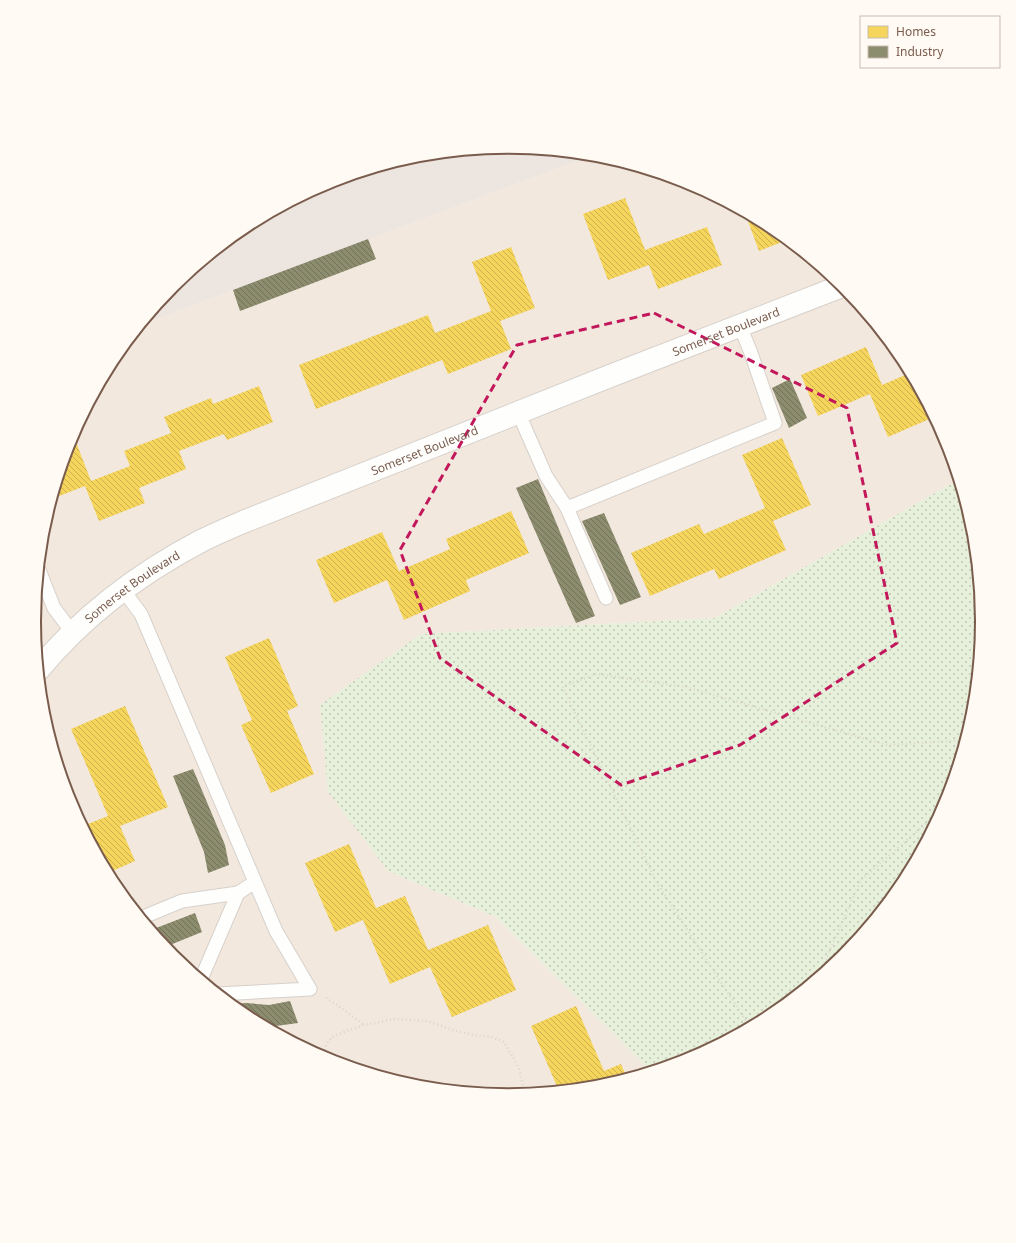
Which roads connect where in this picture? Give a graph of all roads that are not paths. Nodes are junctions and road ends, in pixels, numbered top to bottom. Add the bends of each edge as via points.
1 (835, 289) edge
2 (740, 326) junction
3 (518, 412) junction
4 (567, 508) junction
5 (43, 580) edge
6 (123, 590) junction
7 (606, 598) dead end
8 (72, 632) junction
9 (43, 664) edge
10 (254, 882) junction
11 (238, 893) junction
12 (146, 916) edge
13 (203, 975) edge
14 (226, 994) edge

1 - 2 street, Somerset Boulevard
2 - 3 street, Somerset Boulevard
2 - 4 lane via 775,423
3 - 4 lane via 546,476
3 - 6 street, Somerset Boulevard via 243,522 157,566
4 - 7 lane
5 - 8 lane via 54,608
6 - 8 street, Somerset Boulevard
6 - 10 lane via 141,614
8 - 9 street, Somerset Boulevard
10 - 11 lane
10 - 14 lane via 276,931 310,989
11 - 12 lane via 182,901
11 - 13 lane

